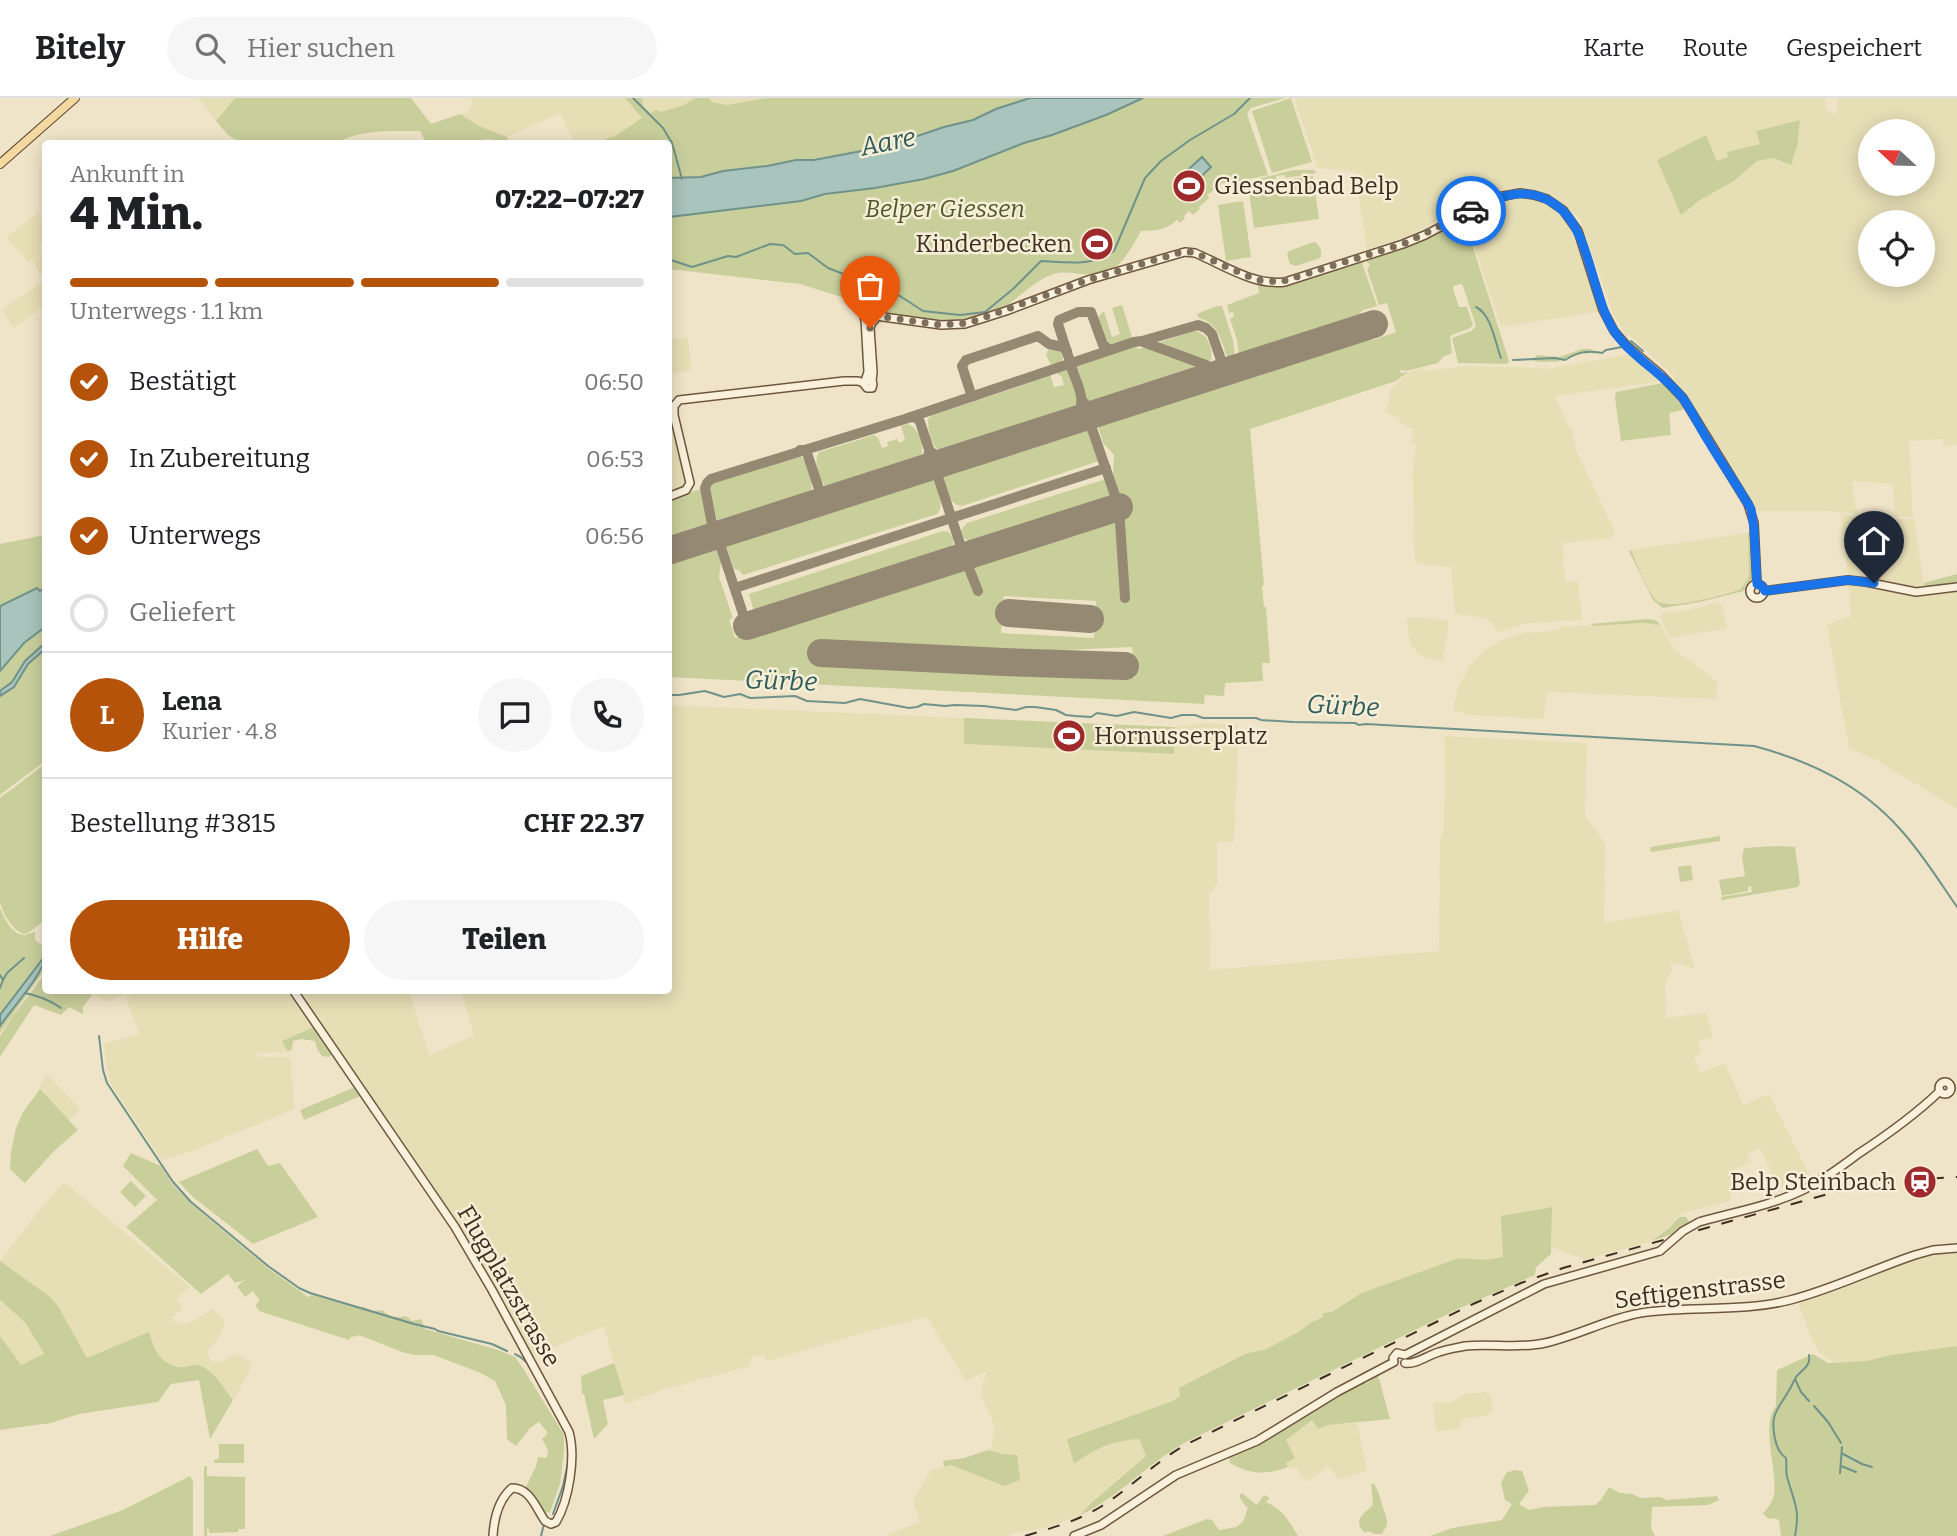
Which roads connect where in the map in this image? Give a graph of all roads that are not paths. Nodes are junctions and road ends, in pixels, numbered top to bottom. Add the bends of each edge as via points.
1 (75, 98) edge
2 (0, 164) edge
3 (672, 496) edge
4 (1757, 584) junction
5 (1957, 587) edge
6 (1764, 591) junction
7 (296, 994) edge
8 (1957, 1076) edge
9 (1957, 1248) edge
10 (1405, 1359) junction
11 (1092, 1530) junction
12 (493, 1536) edge
13 (1074, 1536) edge
14 (1082, 1536) edge

1 - 2 main road
3 - 4 street via 687,490 690,483 674,415 679,400 867,381 873,372 871,319 969,323 1185,251 1265,282 1290,281 1410,242 1498,197 1528,194 1553,202 1573,222 1610,325 1683,398 1751,509
4 - 6 street
4 - 6 street via 1750,590 1753,596 1761,597
5 - 6 street via 1916,592 1848,580
7 - 12 street, Flugplatzstrasse via 455,1227 569,1432 570,1478 556,1522 545,1521 533,1501 516,1487 500,1503
8 - 10 street, bridge via 1950,1083 1941,1083 1940,1091 1927,1104 1889,1133 1803,1190 1699,1222 1660,1251 1544,1284
9 - 10 street, Seftigenstrasse via 1915,1255 1787,1301 1635,1314 1542,1343 1467,1346 1411,1364
10 - 11 street via 1337,1392 1257,1441 1169,1479
11 - 13 street
11 - 14 street

